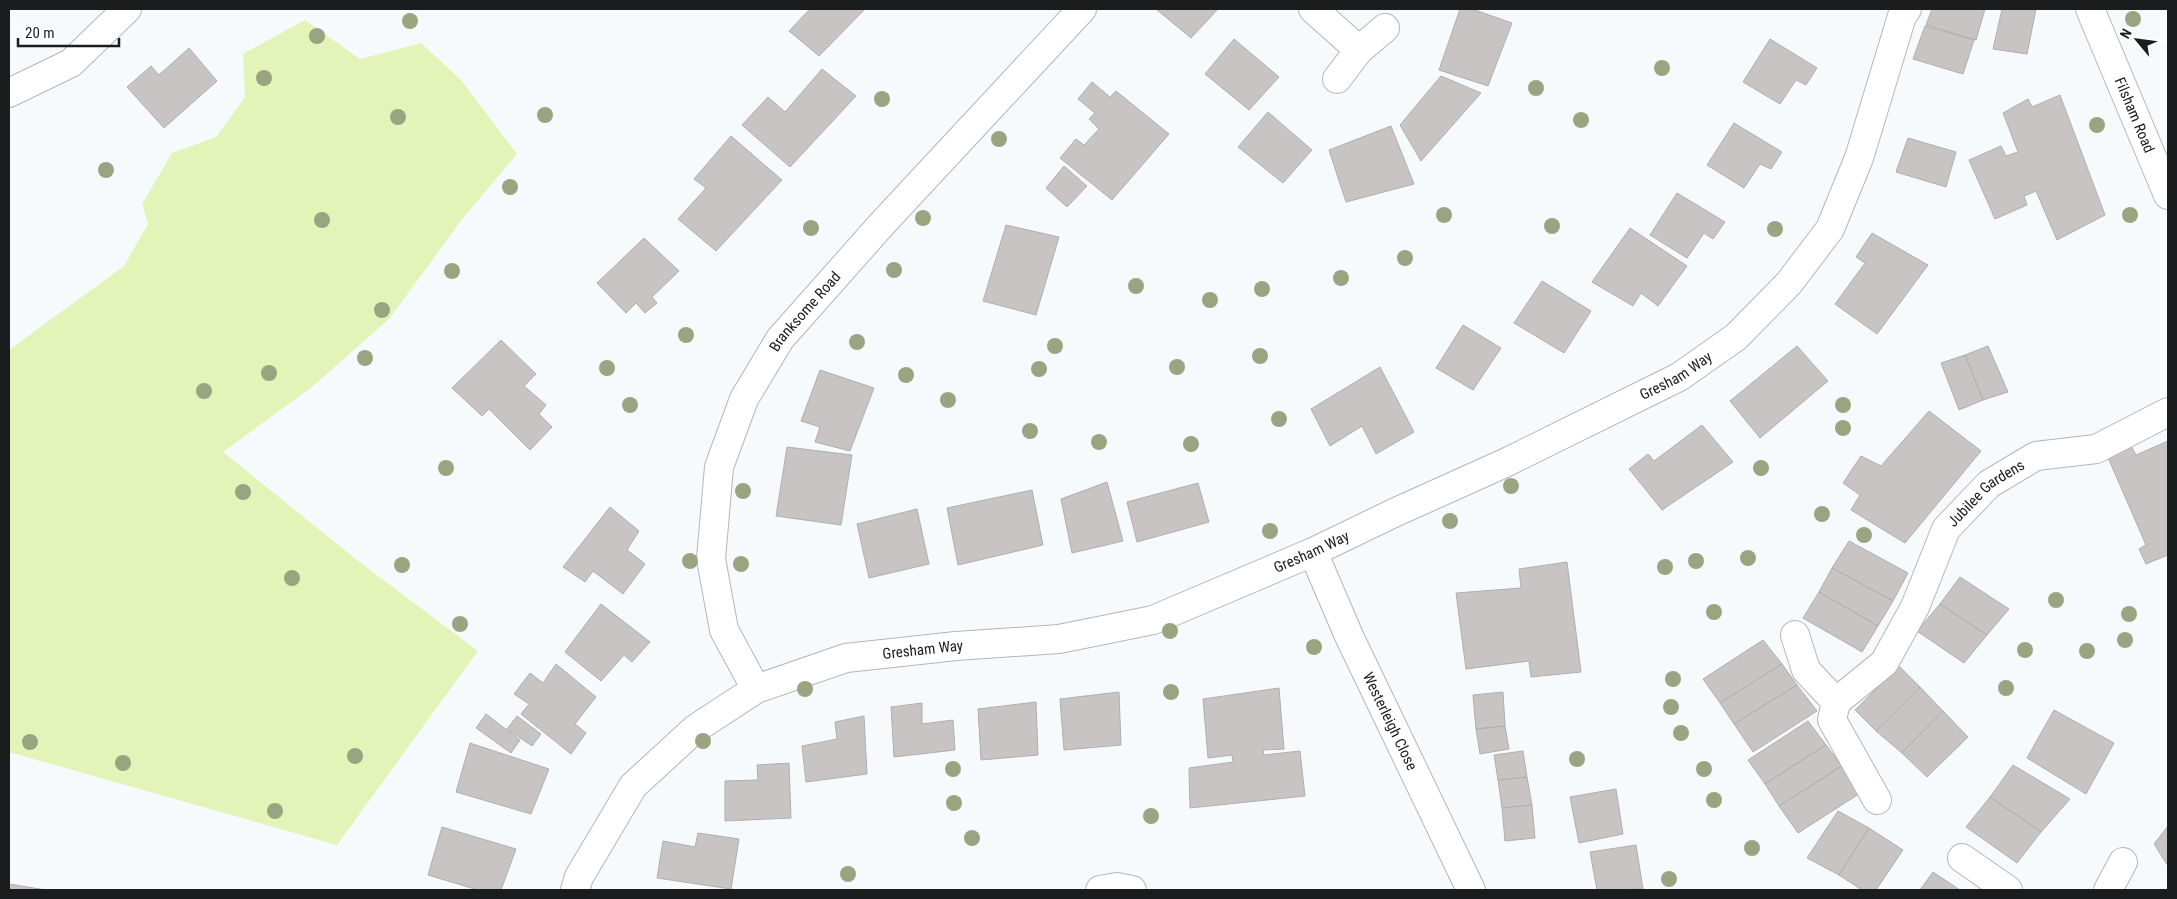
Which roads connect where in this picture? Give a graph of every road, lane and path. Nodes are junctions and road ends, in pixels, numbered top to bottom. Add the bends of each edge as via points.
1 (127, 9) edge
2 (1082, 9) edge
3 (1313, 9) edge
4 (1907, 9) edge
5 (2090, 9) edge
6 (1385, 28) dead end
7 (1359, 50) junction
8 (1337, 79) dead end
9 (9, 93) edge
10 (2168, 194) edge
11 (2168, 412) edge
12 (1313, 552) junction
13 (1795, 635) dead end
14 (756, 689) junction
15 (1836, 702) junction
16 (1877, 800) dead end
17 (1962, 858) dead end
18 (2123, 862) dead end
19 (575, 890) edge
20 (1100, 890) edge
21 (1132, 890) edge
22 (1471, 890) edge
23 (2008, 890) edge
24 (2108, 890) edge

1 - 9 street via 72,63
2 - 14 street, Branksome Road via 780,339 744,399 719,467 711,559 724,630
3 - 7 street
4 - 12 street, Gresham Way via 1902,16 1860,158 1830,229 1789,283 1736,337 1679,377 1505,463
5 - 10 street, Filsham Road
6 - 7 street
7 - 8 street
11 - 15 street, Jubilee Gardens via 2096,449 2036,456 1989,484 1946,529 1915,607 1884,663
12 - 14 street, Gresham Way via 1153,620 1059,638 846,658
12 - 22 street, Westerleigh Close
13 - 15 street via 1806,670
14 - 19 street, Gresham Way via 695,729 633,786 579,877
15 - 16 street via 1832,720
17 - 23 street
18 - 24 street
20 - 21 street via 1117,887

